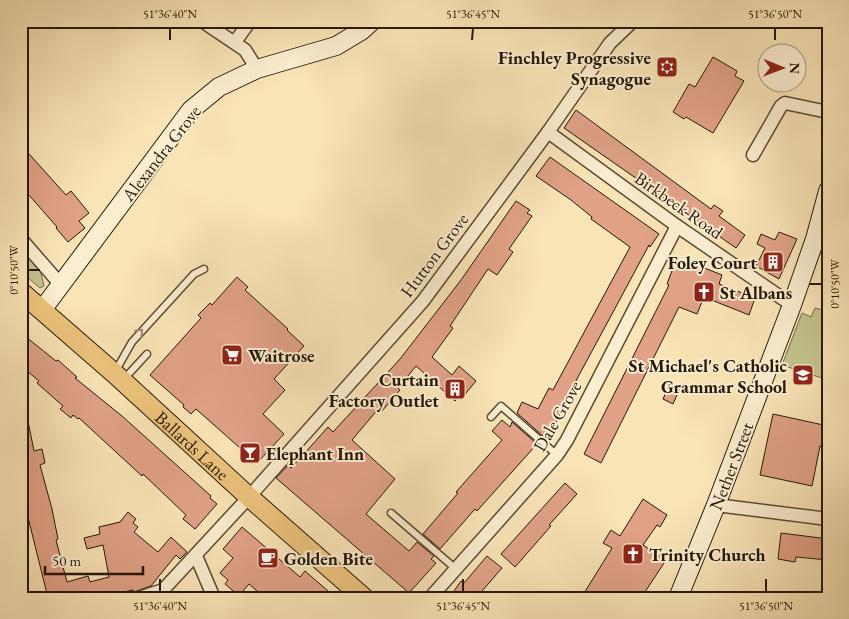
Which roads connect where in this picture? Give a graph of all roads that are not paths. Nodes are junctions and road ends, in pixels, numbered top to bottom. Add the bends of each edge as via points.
1 (202, 21) edge
2 (250, 21) edge
3 (372, 21) edge
4 (633, 21) edge
5 (235, 42) junction
6 (257, 69) junction
7 (828, 112) edge
8 (548, 132) junction
9 (753, 156) dead end
10 (828, 191) edge
11 (677, 226) junction
12 (21, 239) edge
13 (204, 269) dead end
14 (61, 285) junction
15 (21, 292) edge
16 (792, 305) junction
17 (42, 310) junction
18 (147, 354) dead end
19 (118, 377) junction
20 (491, 417) dead end
21 (557, 455) junction
22 (249, 497) junction
23 (716, 505) junction
24 (391, 513) dead end
25 (828, 519) edge
26 (196, 556) junction
27 (456, 568) junction
28 (139, 598) edge
29 (214, 598) edge
30 (364, 598) edge
31 (430, 598) edge
32 (678, 598) edge

1 - 5 street
2 - 5 street
3 - 6 street, Alexandra Grove via 336,46
4 - 8 street, Hutton Grove via 610,43
5 - 6 street via 245,50
6 - 14 street, Alexandra Grove via 219,87 192,110
7 - 9 street via 785,103 780,106
8 - 11 street, Birkbeck Road
8 - 22 street, Hutton Grove via 423,301
10 - 16 street, Nether Street
11 - 16 street, Birkbeck Road
11 - 21 street, Dale Grove
12 - 14 street
19 -> 13 lane via 132,342 194,274
14 - 17 street, Alexandra Grove
15 - 17 main road, Ballards Lane
16 - 23 street, Nether Street
17 - 19 main road, Ballards Lane
18 - 19 lane
19 - 22 main road, Ballards Lane
20 - 21 lane via 500,406
21 - 27 street, Dale Grove
22 - 26 street, Hutton Grove
22 - 30 main road, Ballards Lane
23 - 25 street
23 - 32 street, Nether Street
24 - 27 lane
26 - 28 street, Hutton Grove via 164,590
26 - 29 street
27 - 31 street, Dale Grove

